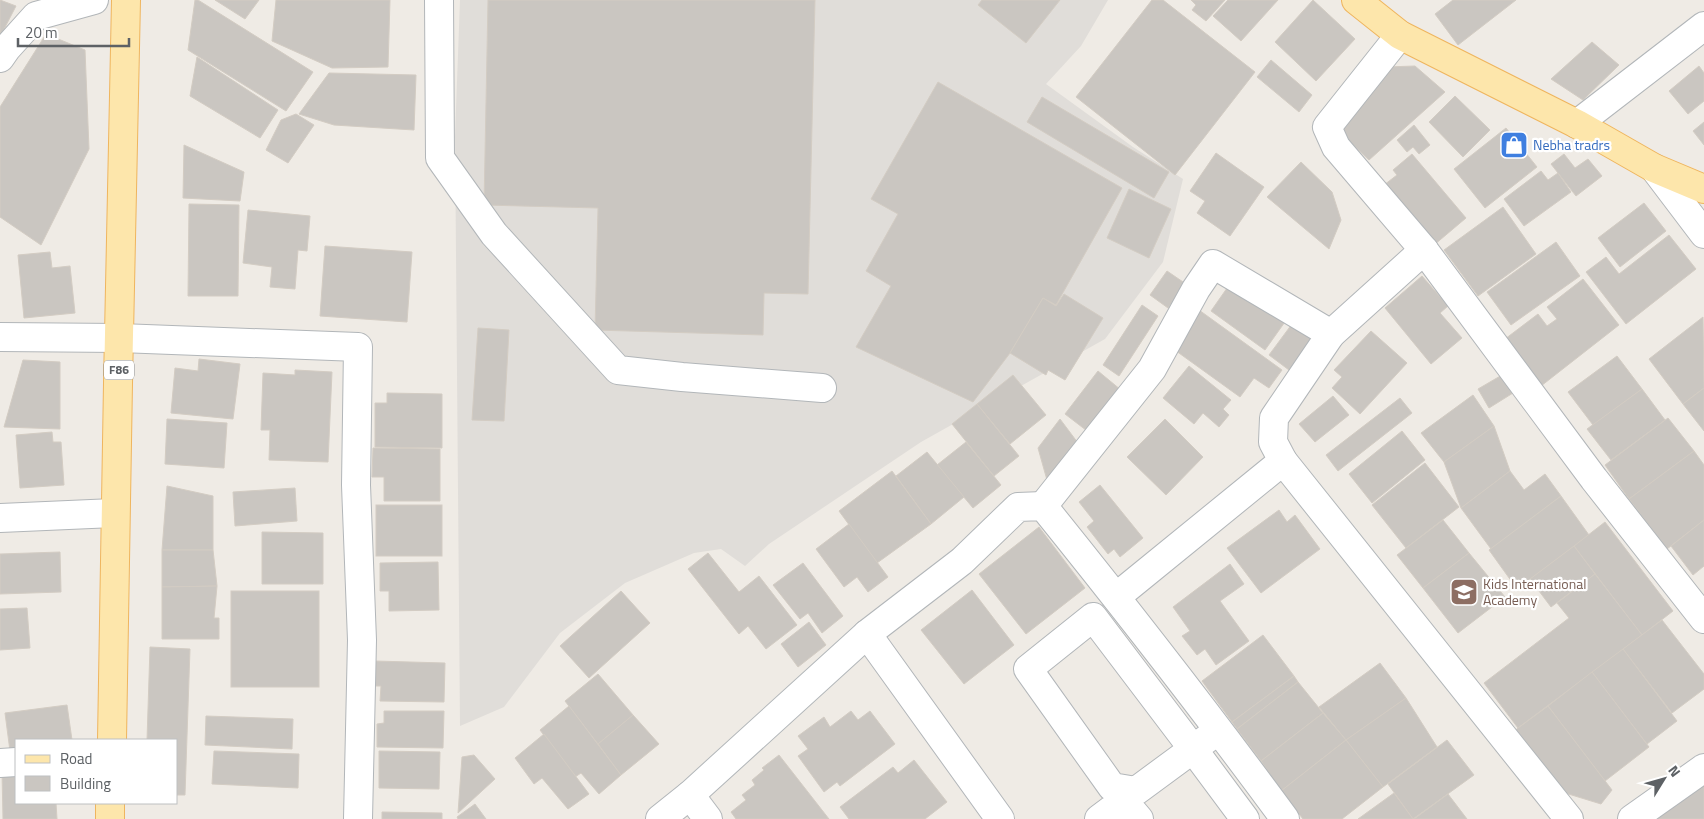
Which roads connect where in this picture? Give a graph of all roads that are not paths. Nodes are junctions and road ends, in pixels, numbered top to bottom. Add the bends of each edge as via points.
1 (94, 0) edge
2 (126, 0) edge
3 (439, 0) edge
4 (1356, 0) edge
5 (30, 8) edge
6 (1704, 26) edge
7 (1400, 34) junction
8 (0, 58) edge
9 (1578, 124) junction
10 (1654, 168) junction
11 (1704, 189) edge
12 (1704, 234) edge
13 (1424, 250) junction
14 (1331, 334) junction
15 (0, 337) edge
16 (120, 338) junction
17 (822, 388) dead end
18 (1283, 461) junction
19 (1043, 506) junction
20 (114, 513) junction
21 (0, 518) edge
22 (1116, 596) junction
23 (1704, 620) edge
24 (867, 634) junction
25 (1219, 730) junction
26 (112, 739) edge
27 (1193, 749) junction
28 (15, 762) edge
29 (0, 763) edge
30 (1704, 768) edge
31 (690, 795) junction
32 (110, 804) edge
33 (1122, 807) edge
34 (110, 819) edge
35 (358, 819) edge
36 (660, 819) edge
37 (708, 819) edge
38 (1000, 819) edge
39 (1245, 819) edge
40 (1285, 819) edge
41 (1569, 819) edge
42 (1632, 819) edge

1 - 5 street
2 - 16 main road, F86
3 - 17 street via 440,158 494,234 618,370
4 - 7 main road
5 - 8 street
6 - 9 street
7 - 9 main road
7 - 13 street via 1327,127 1336,147
9 - 10 main road
10 - 11 main road
10 - 12 street
13 - 14 street
13 - 23 street via 1594,479
14 - 18 street via 1274,418 1273,442
14 - 19 street via 1213,264 1152,369
15 - 16 street
16 - 20 main road, F86
16 - 35 street via 358,347 356,485 362,640
18 - 22 street
18 - 41 street
19 - 22 street
19 - 24 street via 1018,507 962,561
20 - 21 street
20 - 26 main road, F86
22 - 25 street
24 - 31 street
24 - 38 street
25 - 27 street
25 - 40 street
27 - 33 street
27 - 33 street via 1092,617 1028,669
27 - 39 street
28 - 29 street
30 - 42 street
31 - 36 street
31 - 37 street
32 - 34 main road

